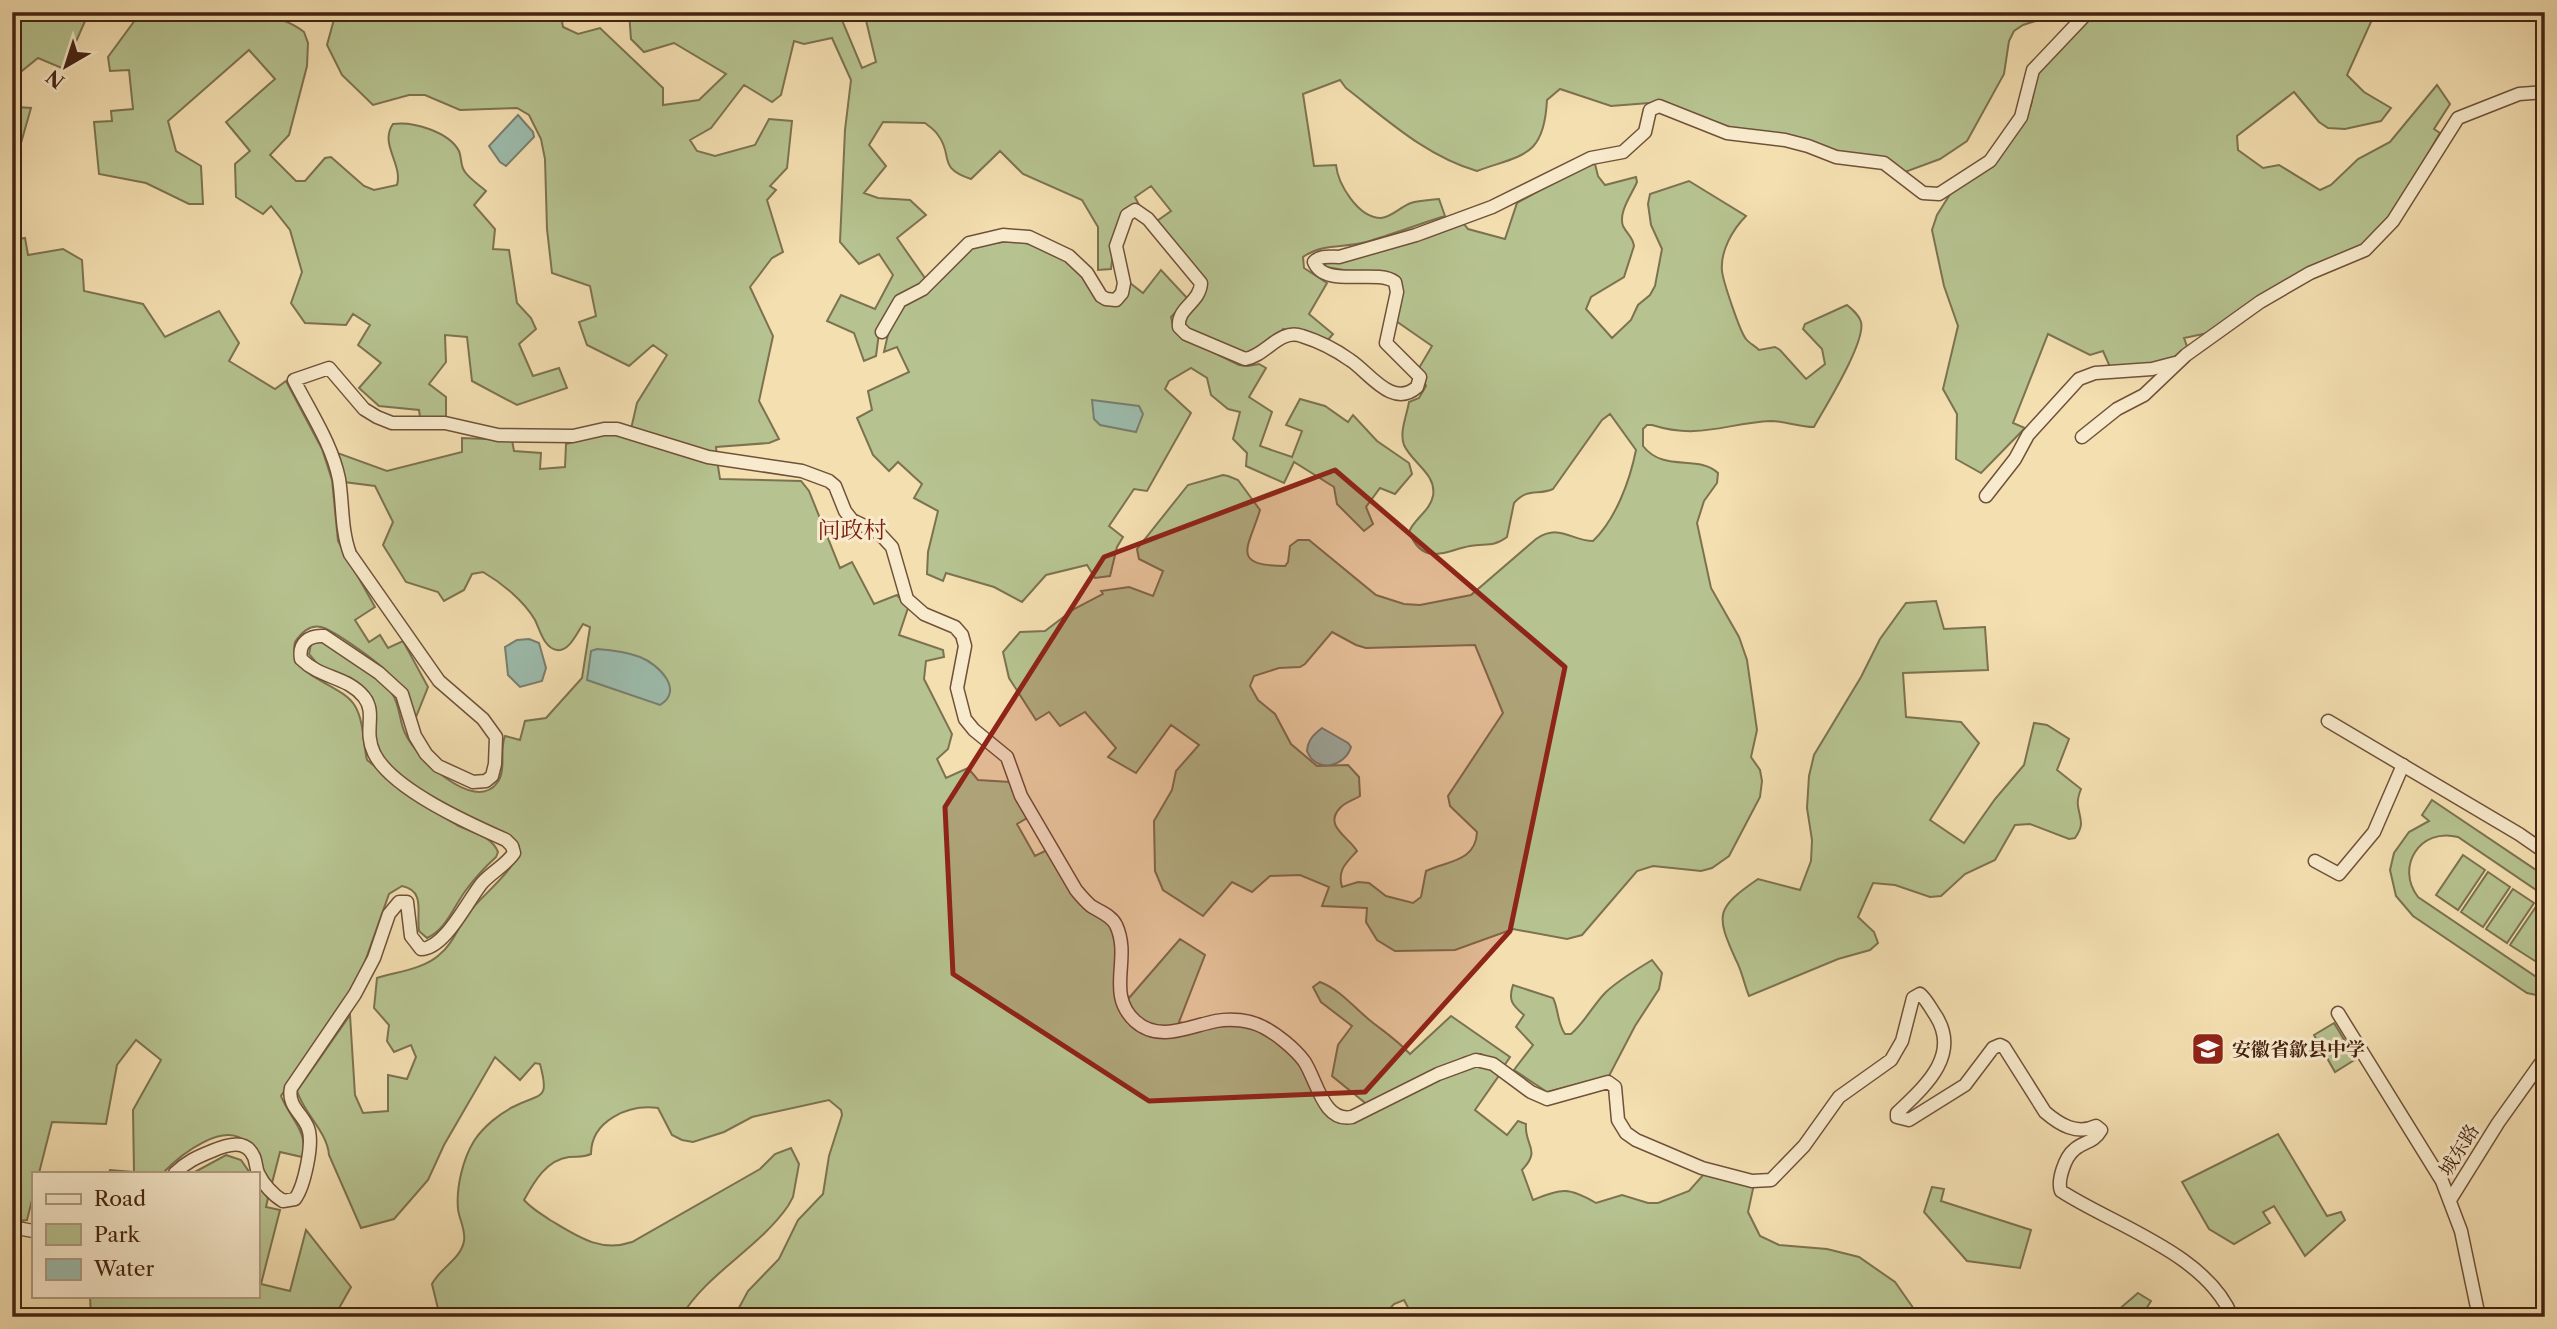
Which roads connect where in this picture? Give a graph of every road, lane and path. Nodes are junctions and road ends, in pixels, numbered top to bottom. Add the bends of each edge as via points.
1 (2088, 12) edge
2 (2545, 92) edge
3 (882, 332) dead end
4 (2179, 362) junction
5 (2082, 437) dead end
6 (1986, 496) dead end
7 (2328, 721) dead end
8 (2403, 765) junction
9 (2545, 852) edge
10 (2315, 861) dead end
11 (2338, 1013) dead end
12 (2545, 1057) edge
13 (176, 1172) edge
14 (258, 1172) edge
15 (259, 1175) edge
16 (2450, 1200) junction
17 (12, 1227) edge
18 (32, 1231) edge
19 (2232, 1317) edge
20 (2479, 1317) edge

1 - 3 street via 2033,70 2021,117 1990,161 1939,194 1923,193 1884,163 1836,158 1785,140 1727,133 1659,106 1650,110 1645,132 1623,152 1591,158 1492,207 1416,235 1316,260 1317,268 1329,275 1383,276 1395,282 1386,344 1419,377 1417,387 1402,394 1386,390 1347,357 1298,335 1286,335 1258,356 1245,359 1186,334 1179,327 1179,318 1199,296 1201,283 1148,219 1135,210 1127,215 1116,246 1124,283 1116,300 1101,296 1069,256 1029,237 1003,235 969,243 923,289 900,302
2 - 4 street via 2519,94 2458,118 2393,221 2365,250 2285,287
4 - 5 street via 2144,395 2117,409
4 - 6 street via 2079,379 2028,435
7 - 8 street
8 - 9 street
8 - 10 street via 2374,832 2339,874
11 - 16 street
12 - 16 street, 城东路
13 - 14 street via 191,1160 229,1144 248,1149
15 - 19 street via 283,1201 295,1199 301,1188 311,1141 308,1127 291,1101 291,1088 355,994 389,914 399,902 407,902 413,940 421,949 430,948 481,884 514,853 506,840 440,808 385,768 369,741 371,709 367,701 350,684 320,674 301,659 302,644 308,638 324,636 402,694 415,736 438,766 473,782 492,776 496,737 483,719 439,681 347,546 337,471 294,380 329,368 364,409 392,423 445,423 498,435 573,436 617,429 708,457 802,471 829,481 852,520 879,533 892,547 907,599 962,635 965,646 957,688 965,719 1007,757 1021,796 1076,890 1113,920 1122,950 1120,1000 1133,1019 1147,1028 1183,1030 1220,1020 1262,1026 1303,1060 1329,1110 1344,1118 1472,1060 1493,1064 1547,1099 1608,1082 1615,1087 1620,1124 1636,1140 1702,1168 1763,1182 1775,1178 1804,1146 1839,1097 1891,1060 1902,1041 1913,998 1920,994 1942,1028 1943,1052 1934,1075 1897,1117 1909,1120 1959,1090 1993,1048 2004,1046 2045,1112 2077,1131 2096,1126 2101,1130 2074,1150 2060,1175 2061,1191 2125,1224 2189,1266 2209,1282
16 - 20 street, 城东路
17 - 18 street

